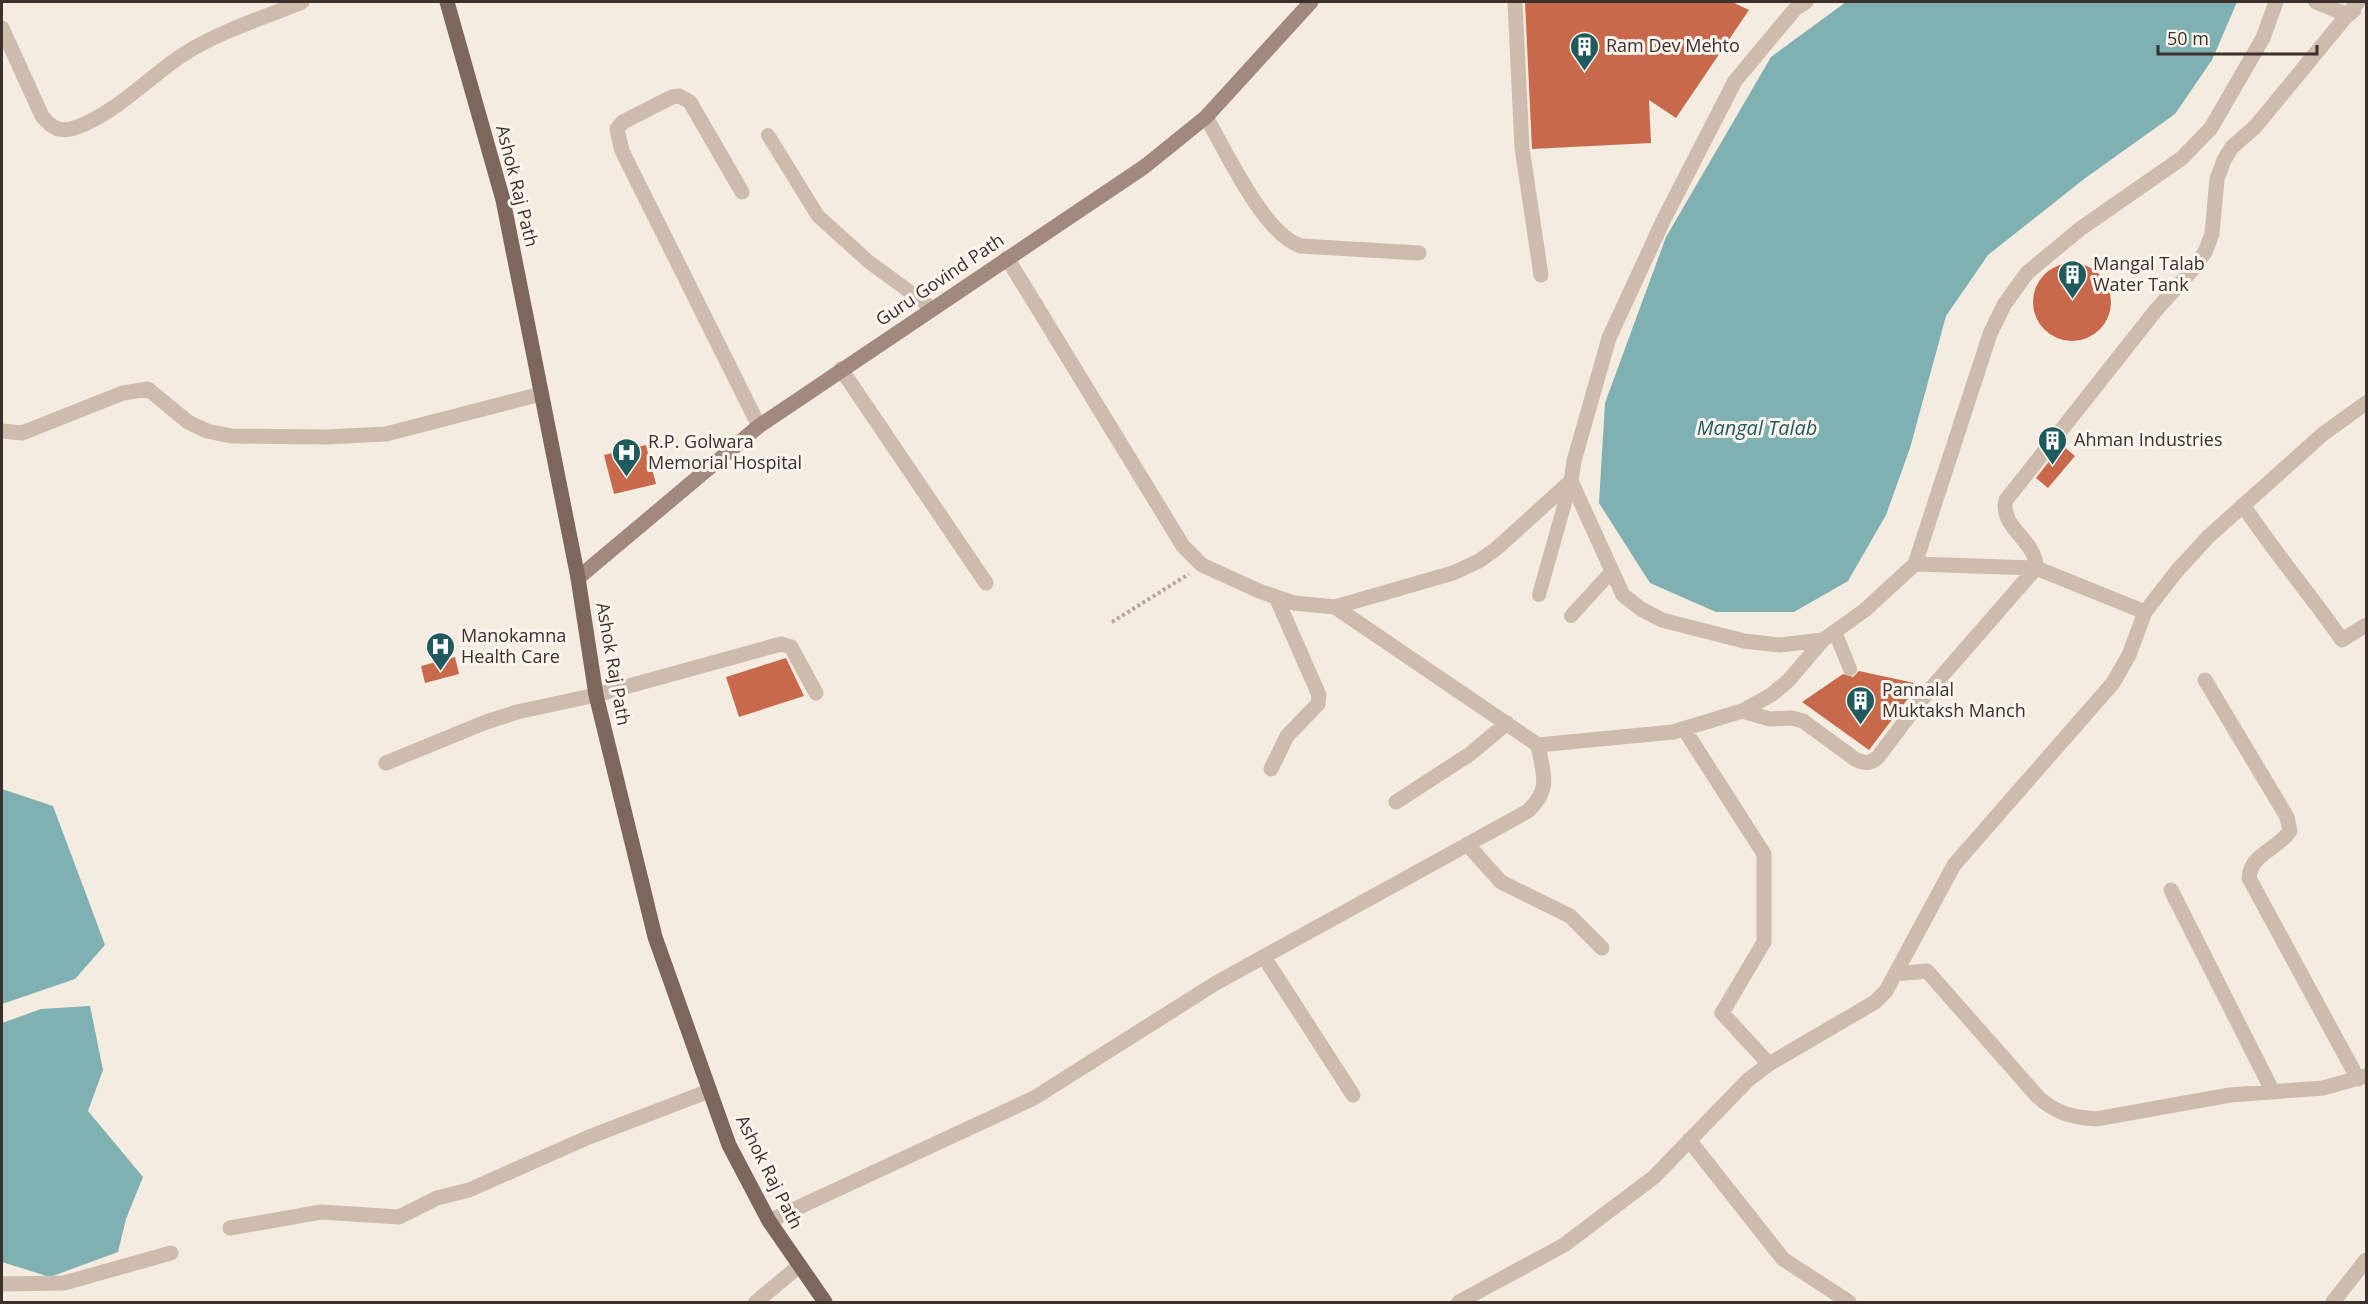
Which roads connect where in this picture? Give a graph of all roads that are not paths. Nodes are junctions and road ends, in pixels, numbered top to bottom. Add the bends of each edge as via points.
1 (302, 2) edge
2 (447, 2) edge
3 (1311, 2) edge
4 (1515, 2) edge
5 (1806, 2) edge
6 (2276, 2) edge
7 (2316, 2) edge
8 (2360, 2) edge
9 (2348, 15) junction
10 (2, 28) edge
11 (1206, 117) junction
12 (768, 135) dead end
13 (742, 192) dead end
14 (1419, 253) dead end
15 (1007, 258) junction
16 (1541, 275) dead end
17 (932, 309) junction
18 (842, 369) junction
19 (542, 394) junction
20 (2367, 403) edge
21 (759, 426) junction
22 (2, 431) edge
23 (1571, 481) junction
24 (2243, 506) junction
25 (1915, 564) junction
26 (2036, 568) junction
27 (1612, 571) junction
28 (578, 578) junction
29 (987, 583) dead end
30 (1539, 595) dead end
31 (1276, 597) junction
32 (1335, 607) junction
33 (2145, 612) junction
34 (1571, 616) dead end
35 (2367, 625) edge
36 (1829, 636) junction
37 (1850, 669) dead end
38 (2205, 680) dead end
39 (816, 693) dead end
40 (596, 694) junction
41 (1742, 711) junction
42 (1507, 723) junction
43 (1684, 729) junction
44 (1538, 745) junction
45 (386, 763) dead end
46 (1270, 769) dead end
47 (1396, 802) dead end
48 (1467, 844) junction
49 (2171, 890) dead end
50 (1602, 948) dead end
51 (1264, 957) junction
52 (1895, 974) junction
53 (1769, 1064) junction
54 (2362, 1078) edge
55 (709, 1091) junction
56 (2273, 1092) junction
57 (1353, 1095) dead end
58 (1689, 1140) junction
59 (769, 1221) junction
60 (230, 1228) dead end
61 (171, 1253) dead end
62 (2367, 1260) edge
63 (799, 1266) junction
64 (2, 1284) edge
65 (756, 1302) edge
66 (825, 1302) edge
67 (1459, 1302) edge
68 (1849, 1302) edge
69 (2333, 1302) edge

1 - 10 street via 209,40 95,119 61,130 50,127 42,116
2 - 19 main road, Ashok Raj Path via 503,200
3 - 11 street, Guru Govind Path
4 - 16 street via 1522,148
5 - 23 street via 1735,81 1664,219 1609,338
6 - 25 street via 2263,38 2211,128 2182,158 2080,229 2027,273 2004,305 1990,334
7 - 9 street
8 - 9 street
9 - 26 street via 2224,160 2217,179 2212,234 2205,252 2006,500 2008,520 2032,548 2037,557
11 - 14 street via 1268,222 1283,238 1301,246
11 - 15 street, Guru Govind Path via 1144,167
12 - 17 lane via 818,216 869,262
13 - 21 street via 690,102 680,96 623,122 617,129 622,151
15 - 17 street, Guru Govind Path
15 - 31 street via 1183,546 1202,565
17 - 18 street, Guru Govind Path
18 - 21 street, Guru Govind Path
18 - 29 street
19 - 22 street via 386,434 231,436 188,422 148,389 123,393 22,433
19 - 28 main road, Ashok Raj Path
20 - 24 street via 2323,434
21 - 28 street, Guru Govind Path
23 - 27 street
23 - 30 lane
23 - 32 street via 1479,561 1452,573
24 - 33 street via 2208,537
24 - 35 street via 2342,640
25 - 26 street
25 - 36 street via 1865,610
26 - 33 street
26 - 41 street via 1871,763 1863,764 1803,721 1770,719
27 - 34 lane
27 - 36 street via 1623,595 1662,620 1744,641 1780,645
28 - 40 main road, Ashok Raj Path
31 - 32 street
31 - 46 street via 1319,695 1318,704 1287,736
32 - 42 street
33 - 52 street via 2129,655 2113,683 1954,865
36 - 37 lane
36 - 41 street via 1789,680
38 - 54 street via 2287,817 2290,831 2284,840 2256,858 2249,878
39 - 40 street via 791,647 781,644
40 - 45 street via 486,722
40 - 55 main road, Ashok Raj Path via 655,937
41 - 43 street
42 - 44 street
42 - 47 street via 1470,754
43 - 44 street
43 - 53 street via 1764,854 1764,942 1722,1013
44 - 48 street via 1545,786 1540,799 1528,811
48 - 50 street via 1501,882 1569,916
48 - 51 street
49 - 56 street
51 - 57 street
51 - 59 street via 1034,1098
52 - 53 street via 1875,1002
52 - 56 street via 1927,970 2038,1097 2064,1115 2096,1119 2230,1095
53 - 58 street via 1724,1102
54 - 56 street via 2323,1088
55 - 59 main road, Ashok Raj Path via 729,1145
55 - 60 street via 589,1137 469,1190 437,1198 399,1217 321,1212
58 - 67 street via 1654,1177 1564,1245
58 - 68 street via 1783,1259
59 - 63 main road, Ashok Raj Path
61 - 64 street via 64,1283
62 - 69 street
63 - 65 street
63 - 66 main road, Ashok Raj Path

